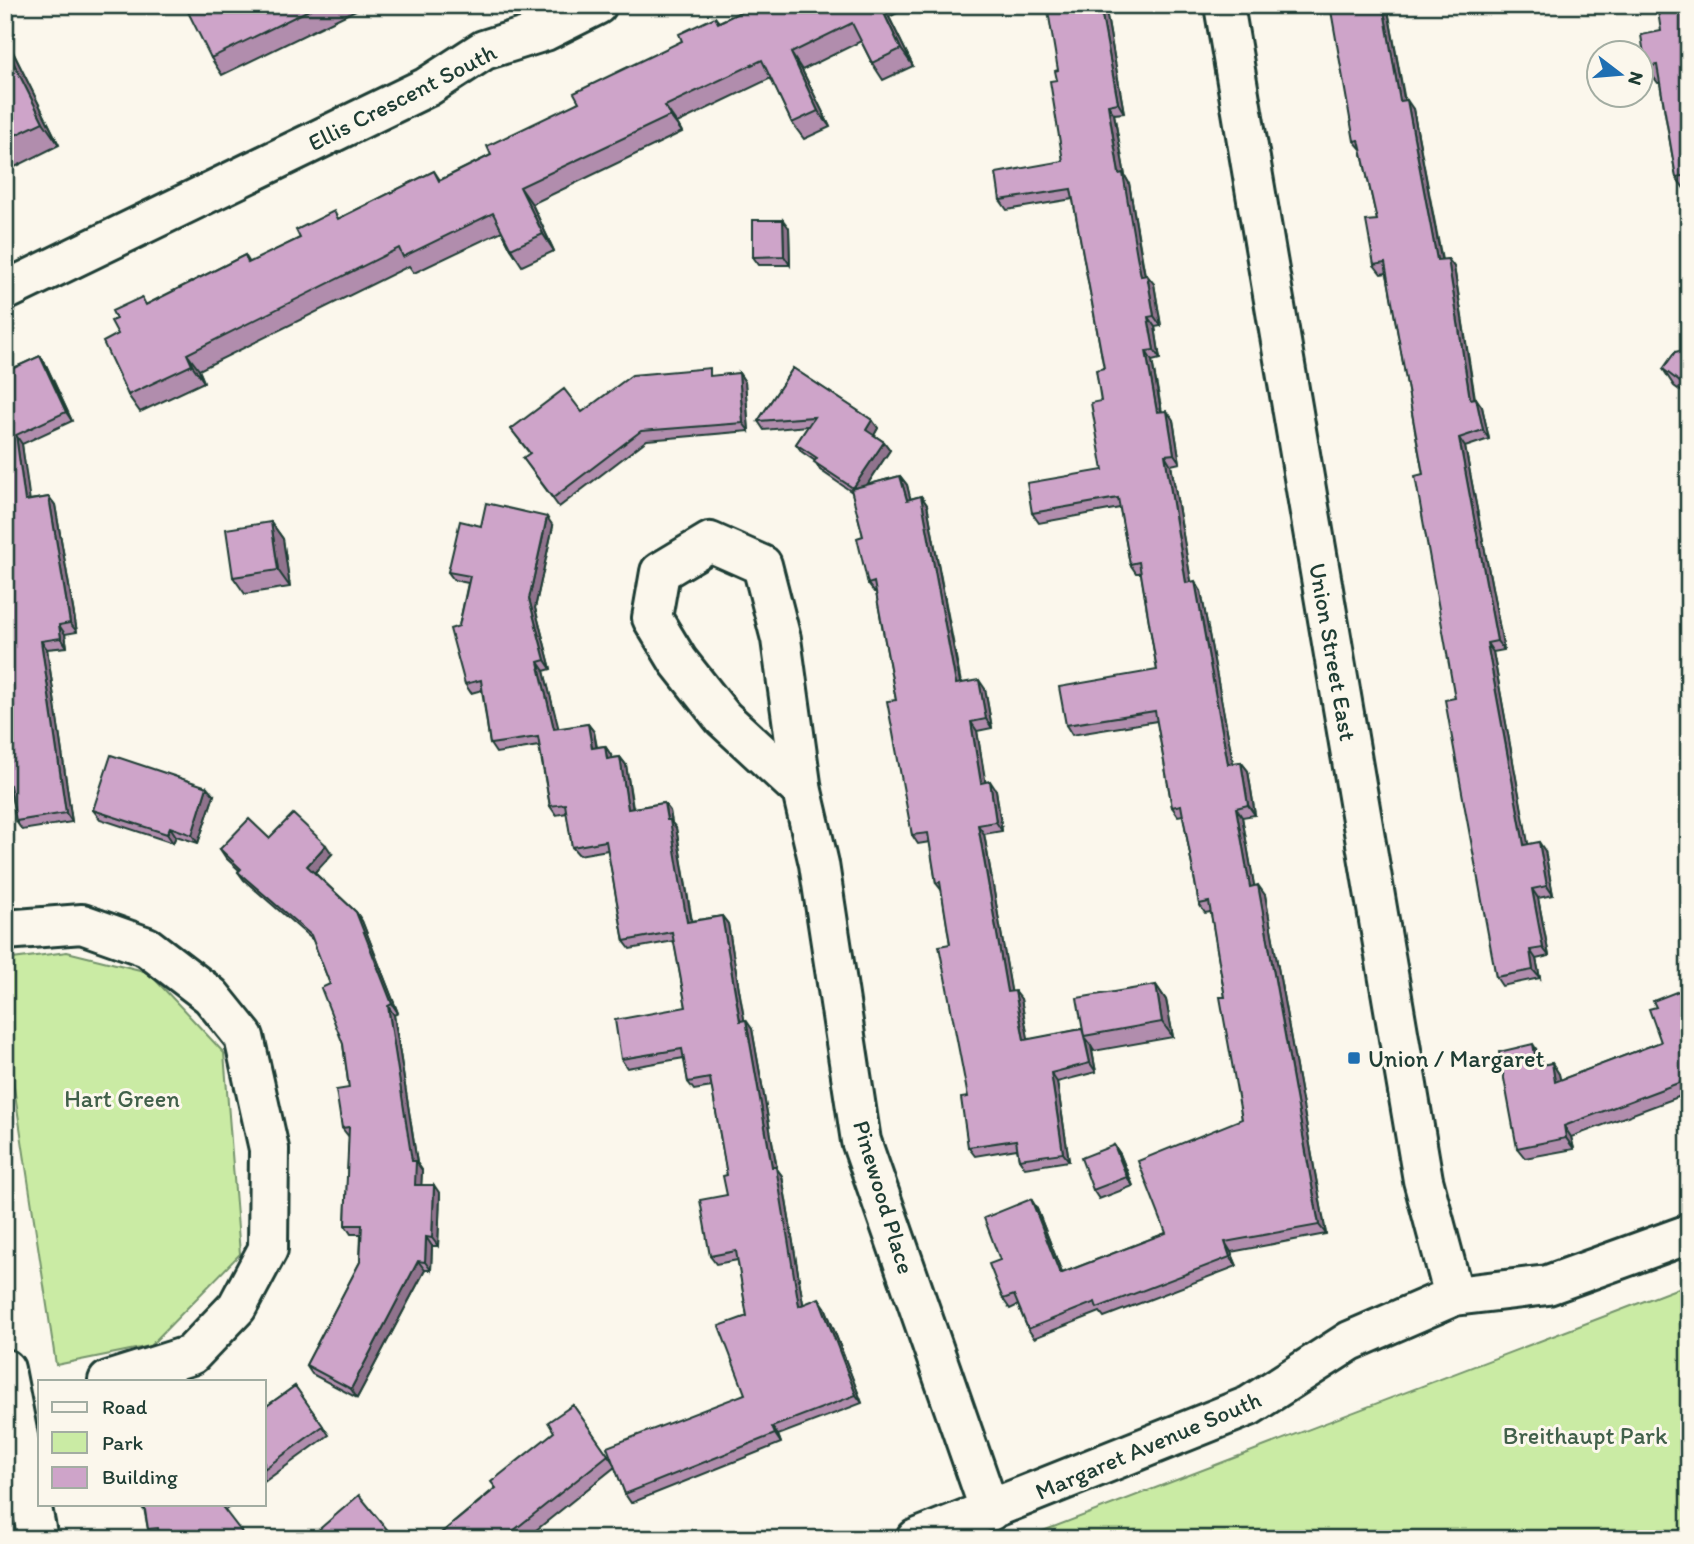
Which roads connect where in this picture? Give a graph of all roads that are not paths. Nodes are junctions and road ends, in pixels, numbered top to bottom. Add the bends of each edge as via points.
1 (597, 5) edge
2 (1224, 5) edge
3 (5, 291) edge
4 (802, 791) junction
5 (5, 930) edge
6 (1689, 1234) edge
7 (1454, 1296) junction
8 (111, 1380) edge
9 (15, 1391) edge
10 (990, 1511) junction
11 (38, 1539) edge
12 (916, 1539) edge

1 - 3 street, Ellis Crescent South via 545,31 484,50 427,88
2 - 7 street, Union Street East via 1423,1180
4 - 4 street, Pinewood Place via 781,639 762,565 710,542 660,572 652,618 678,661 723,718
4 - 10 street, Pinewood Place via 819,864 861,1141
5 - 8 street via 82,924 147,947 211,996 244,1037 269,1149 268,1249 237,1307 191,1355
6 - 7 street, Margaret Avenue South via 1548,1285
7 - 10 street, Margaret Avenue South via 1350,1341 1249,1406
9 - 11 street
10 - 12 street, Margaret Avenue South

